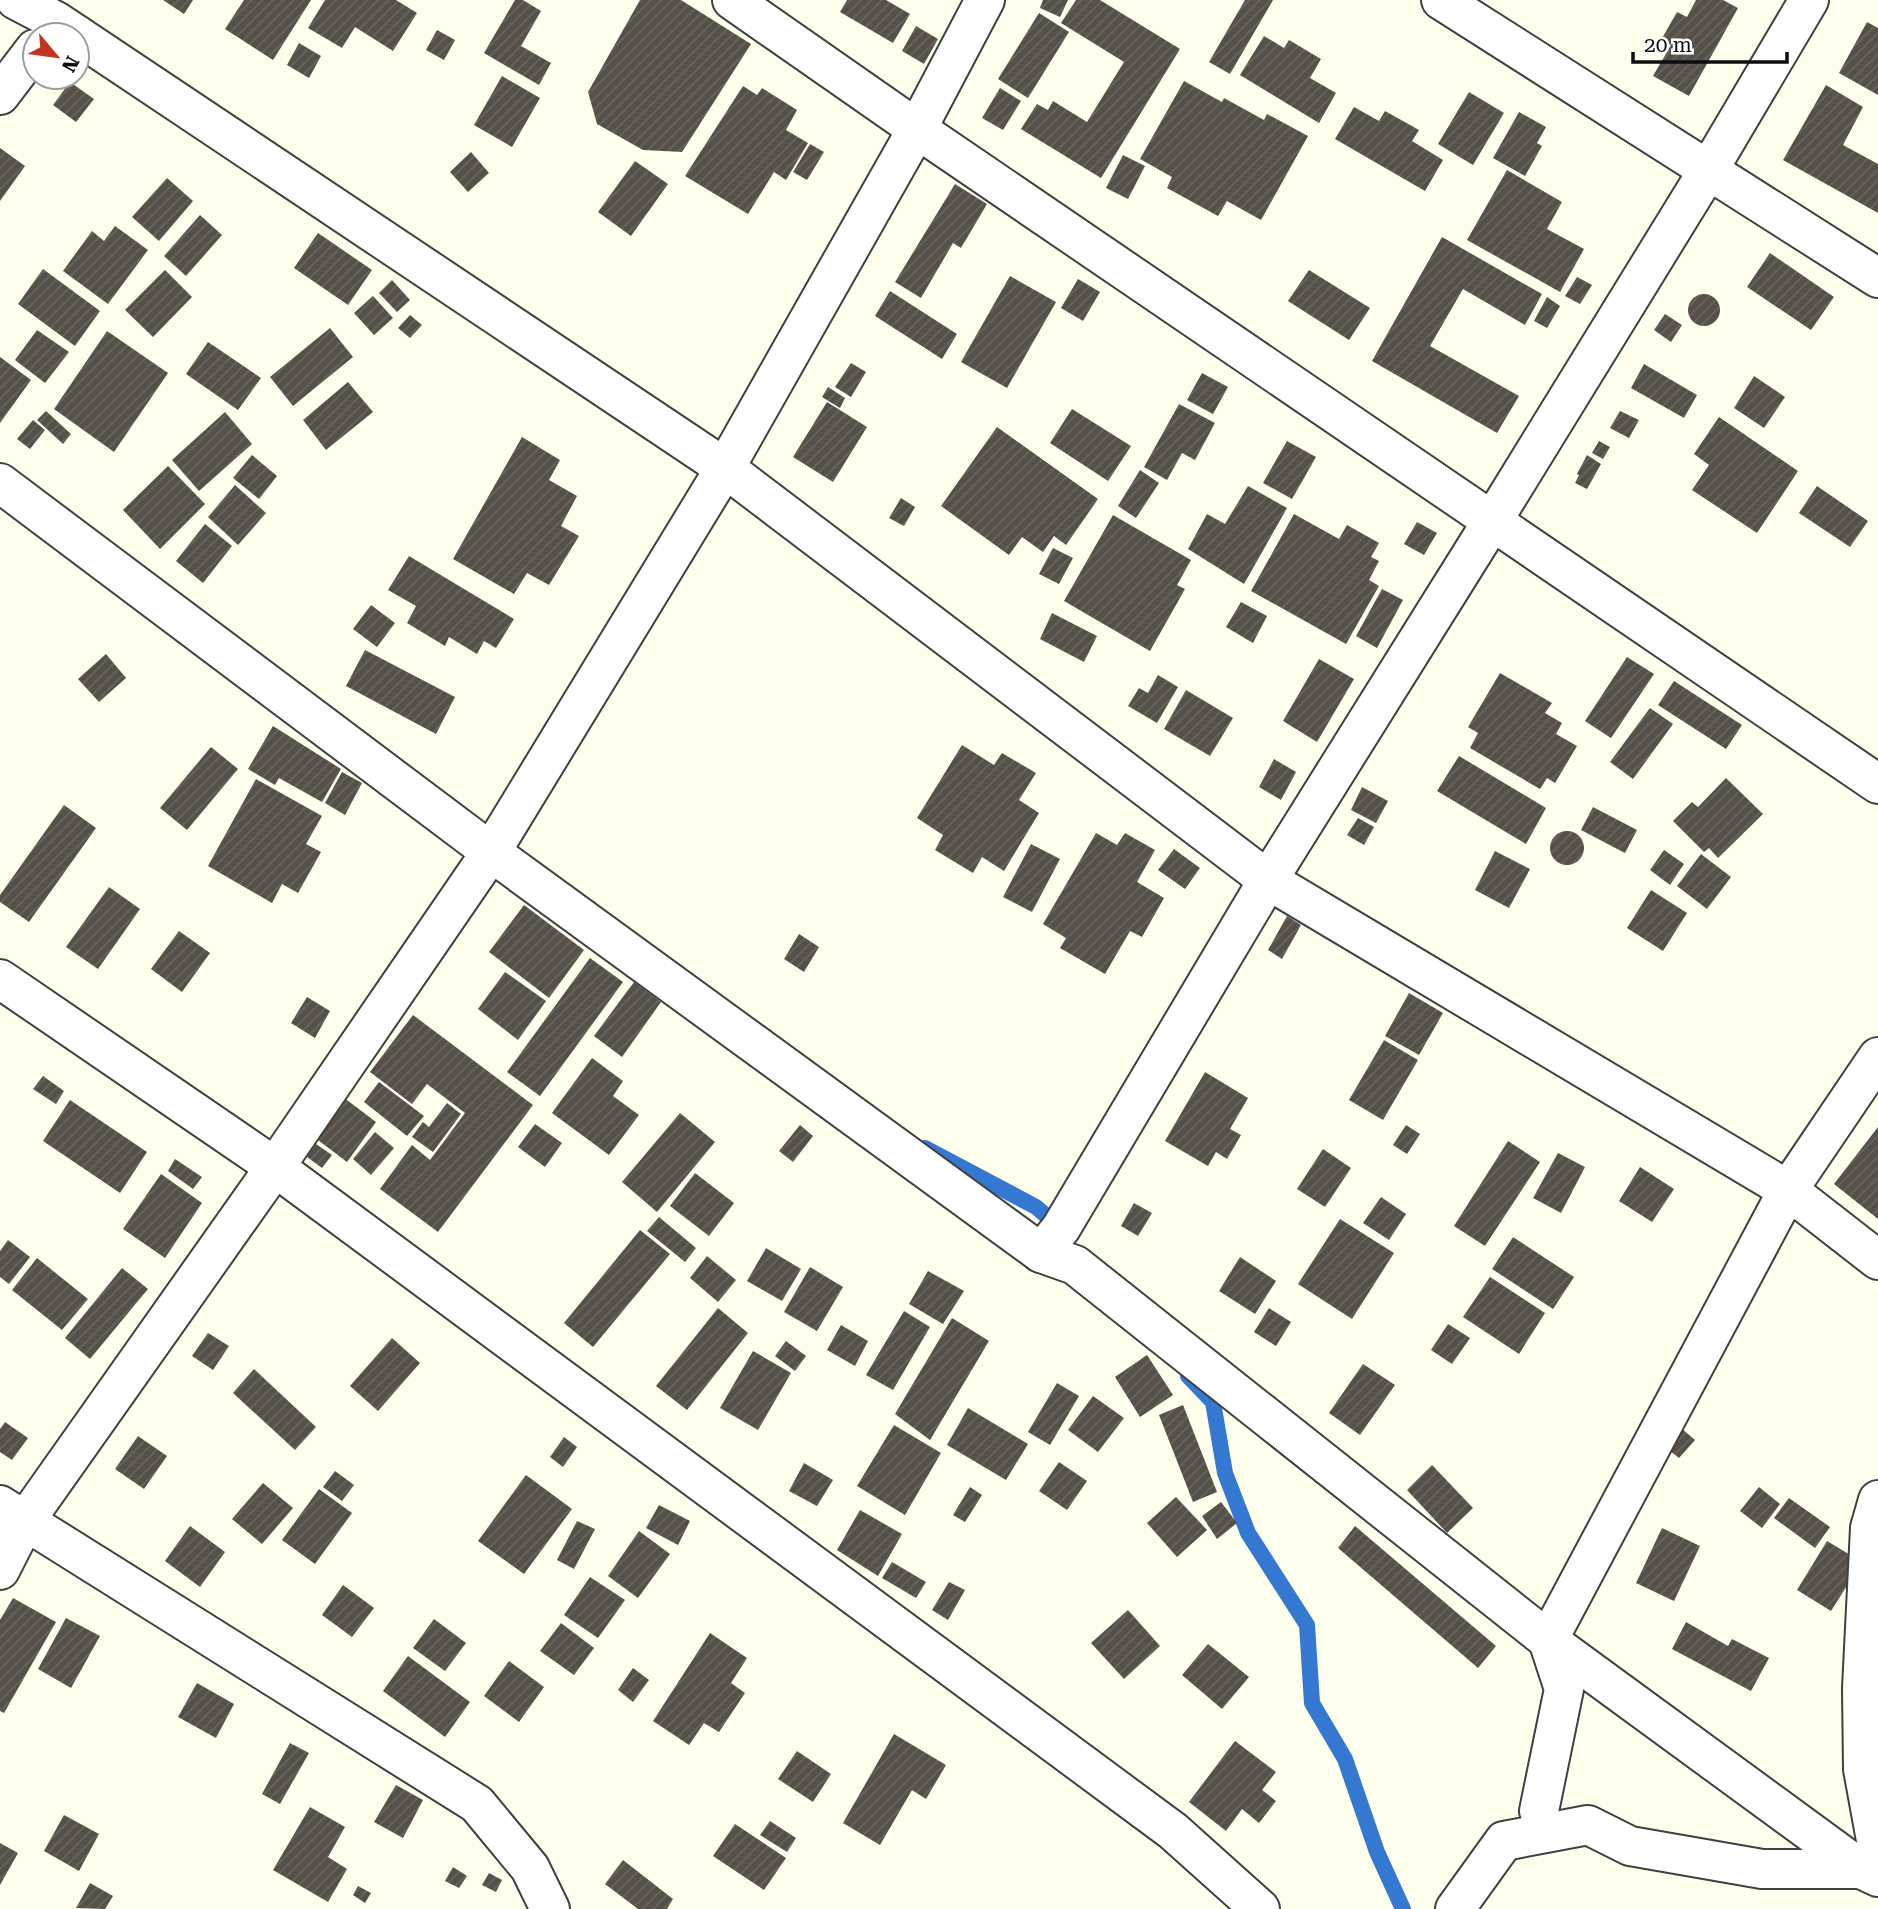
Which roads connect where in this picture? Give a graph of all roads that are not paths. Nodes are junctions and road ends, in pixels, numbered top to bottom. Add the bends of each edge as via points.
1 (16, 0) edge
2 (732, 0) edge
3 (985, 0) edge
4 (1441, 0) edge
5 (1809, 0) edge
6 (49, 21) edge
7 (91, 49) edge
8 (21, 72) edge
9 (0, 95) edge
10 (917, 129) junction
11 (1709, 169) junction
12 (1878, 278) edge
13 (725, 468) junction
14 (0, 483) edge
15 (1493, 520) junction
16 (1878, 784) edge
17 (491, 852) junction
18 (1268, 880) junction
19 (0, 979) edge
20 (1878, 1057) edge
21 (275, 1167) junction
22 (1788, 1190) junction
23 (1041, 1253) junction
24 (1878, 1260) edge
25 (1878, 1500) edge
26 (12, 1513) edge
27 (0, 1570) edge
28 (1548, 1640) junction
29 (1539, 1811) dead end
30 (1872, 1866) edge
31 (550, 1909) edge
32 (1260, 1909) edge
33 (1455, 1909) edge

1 - 6 street
2 - 10 street
3 - 10 street
4 - 11 street
5 - 11 street
7 - 13 street
8 - 9 street
10 - 13 street
10 - 15 street
11 - 12 street
11 - 15 street
13 - 17 street
13 - 18 street
14 - 17 street
15 - 16 street
15 - 18 street
17 - 21 street
17 - 23 street
18 - 22 street
18 - 23 street via 1061,1228
19 - 21 street
20 - 22 street
21 - 26 street
21 - 32 street via 1173,1831
22 - 24 street
22 - 28 street
23 - 28 street via 1075,1265
25 - 30 street via 1870,1528 1862,1688 1863,1769
26 - 27 street
26 - 31 street via 477,1804 530,1868
28 - 29 street via 1564,1689
28 - 30 street
30 - 33 street via 1762,1869 1630,1846 1588,1825 1504,1841

